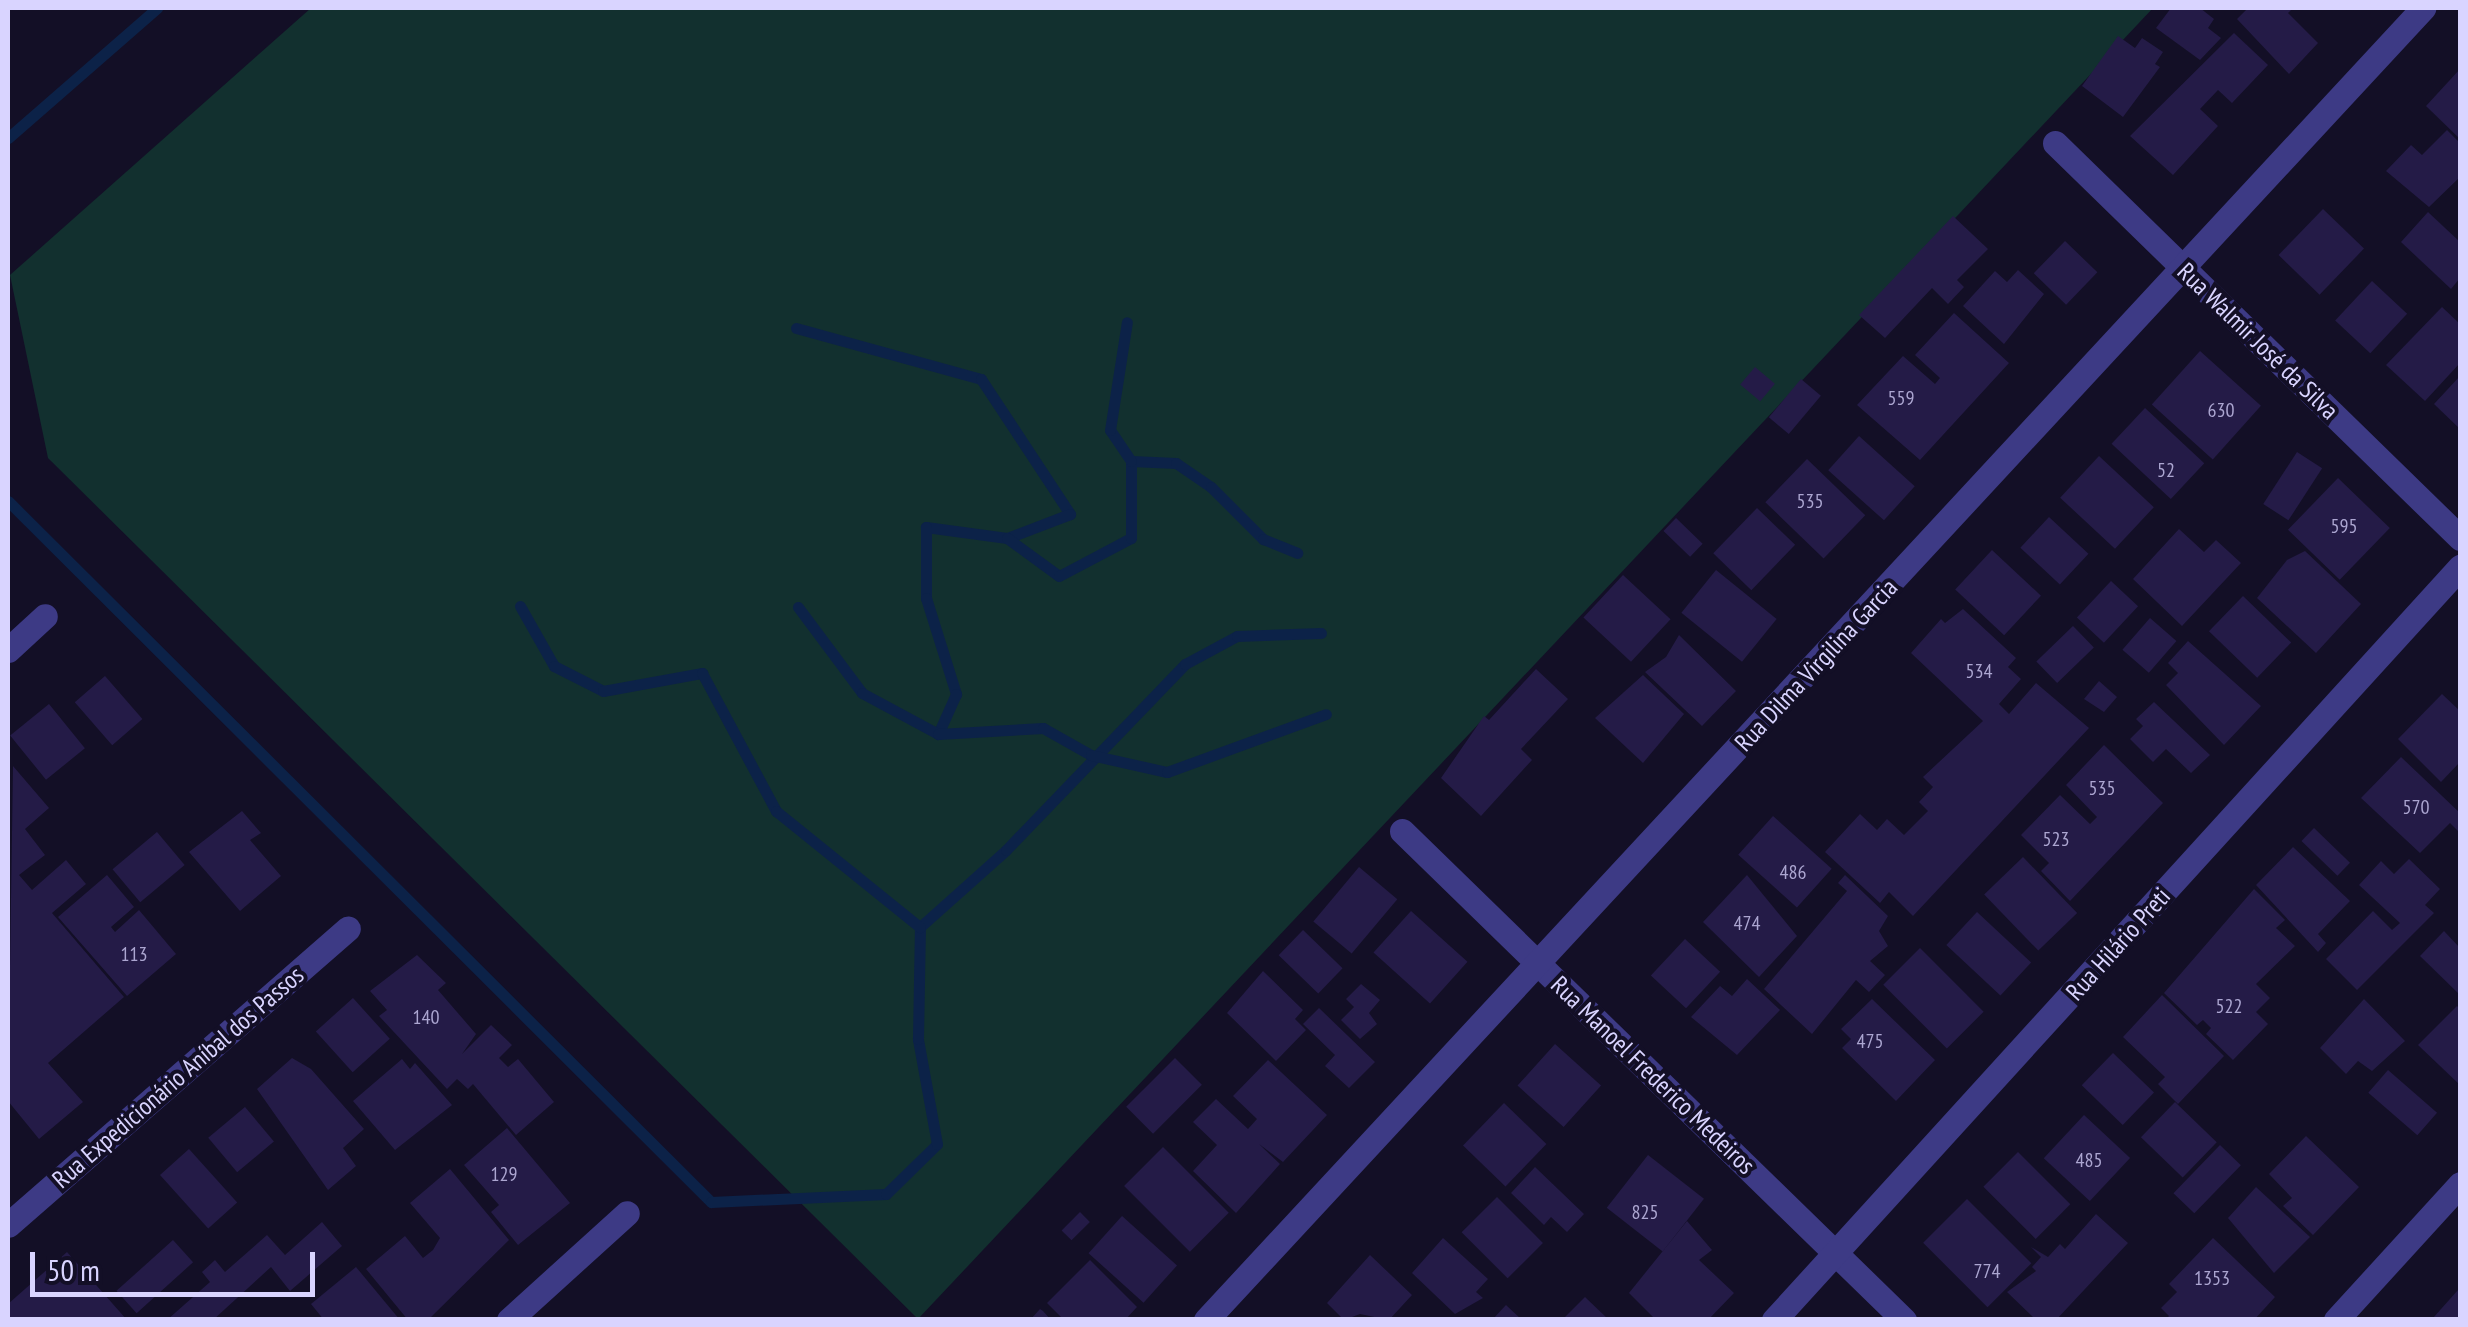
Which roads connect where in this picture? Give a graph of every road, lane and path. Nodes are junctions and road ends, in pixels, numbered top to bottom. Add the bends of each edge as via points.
1 (2423, 8) edge
2 (2054, 144) dead end
3 (2185, 270) junction
4 (2460, 538) edge
5 (2460, 567) edge
6 (44, 616) dead end
7 (8, 650) edge
8 (1402, 831) dead end
9 (348, 928) dead end
10 (1538, 963) junction
11 (2460, 1184) edge
12 (627, 1213) dead end
13 (8, 1225) edge
14 (1836, 1254) junction
15 (509, 1320) edge
16 (1206, 1320) edge
17 (1774, 1320) edge
18 (1904, 1320) edge
19 (2336, 1320) edge

1 - 3 street, Rua Dilma Virgilina Garcia
2 - 3 street, Rua Walmir José da Silva
3 - 4 street, Rua Walmir José da Silva
3 - 10 street, Rua Dilma Virgilina Garcia
5 - 14 street, Rua Hilário Preti
6 - 7 street
8 - 10 street, Rua Manoel Frederico Medeiros
9 - 13 street, Rua Expedicionário Aníbal dos Passos
10 - 14 street, Rua Manoel Frederico Medeiros
10 - 16 street, Rua Dilma Virgilina Garcia
11 - 19 street
12 - 15 street
14 - 17 street, Rua Hilário Preti
14 - 18 street, Rua Manoel Frederico Medeiros

